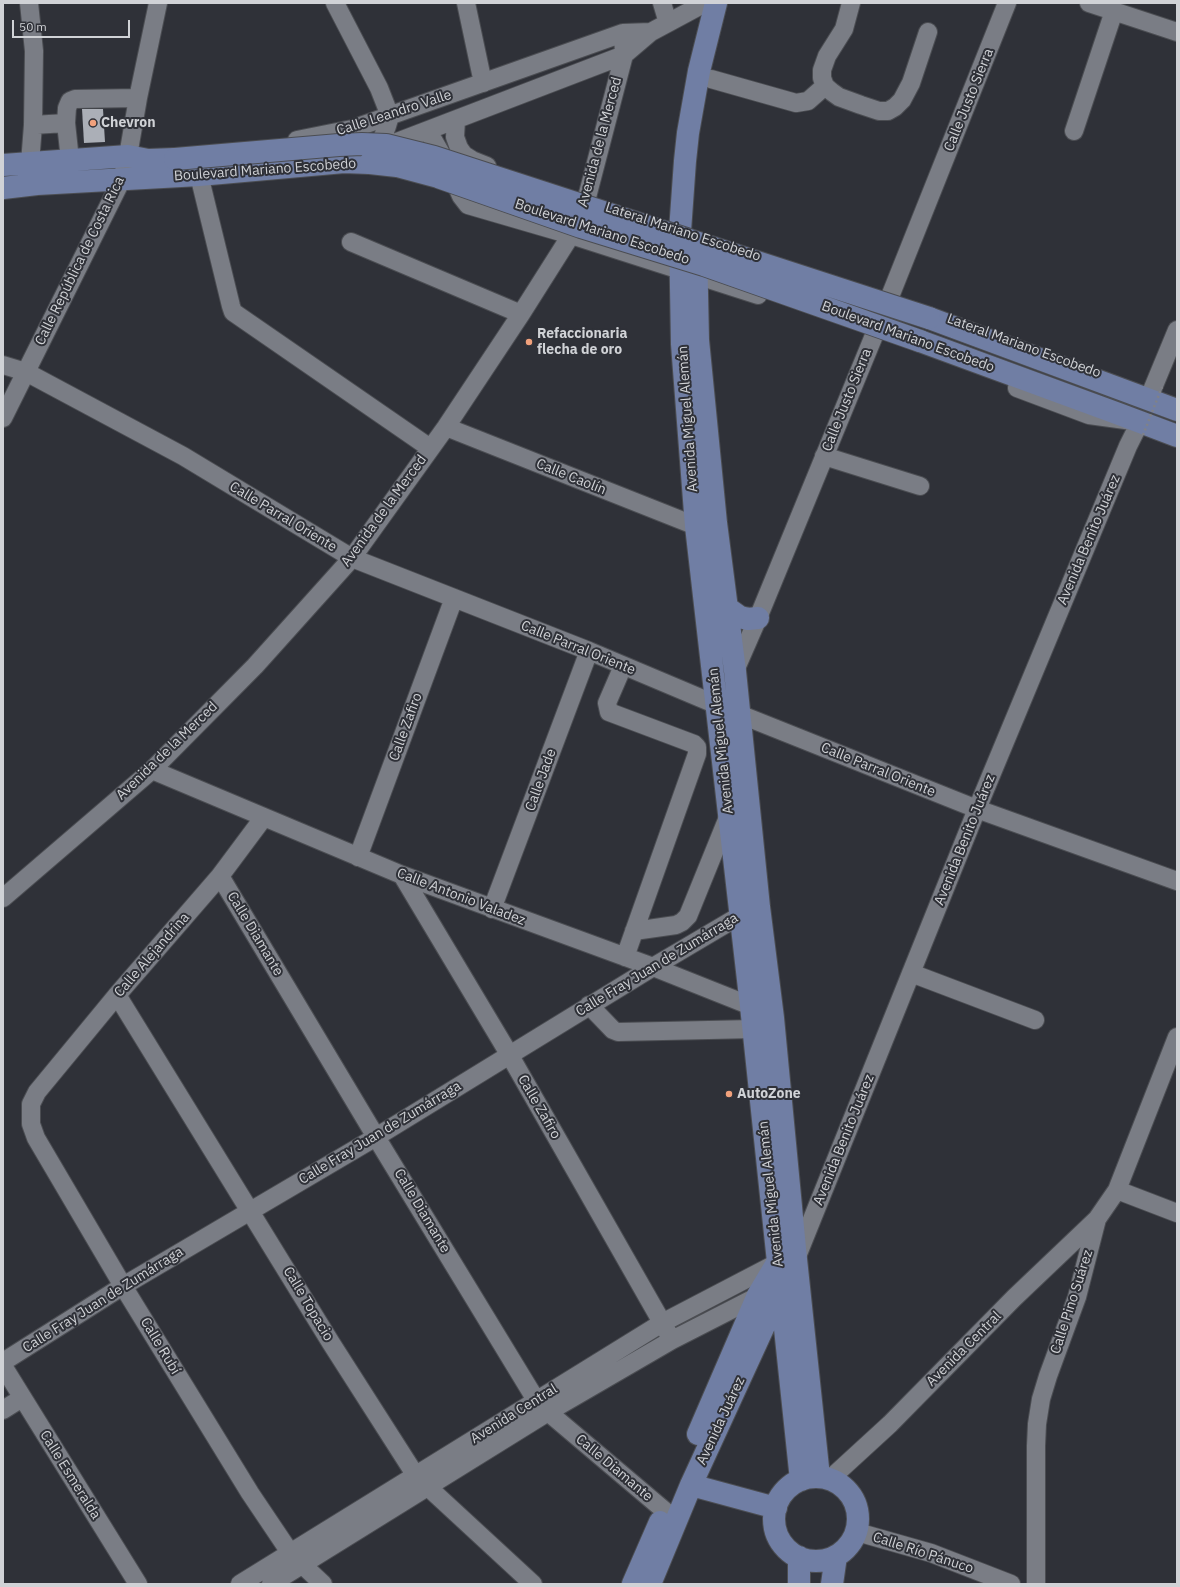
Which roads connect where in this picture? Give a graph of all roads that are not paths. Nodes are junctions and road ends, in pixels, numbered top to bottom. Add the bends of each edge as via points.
1 (29, 3) edge
2 (158, 3) edge
3 (334, 3) edge
4 (466, 3) edge
5 (662, 3) edge
6 (704, 3) edge
7 (716, 3) edge
8 (724, 3) edge
9 (731, 3) edge
10 (851, 3) edge
11 (1007, 3) edge
12 (1088, 3) edge
13 (1114, 11) junction
14 (668, 23) junction
15 (651, 32) junction
16 (928, 32) dead end
17 (1177, 32) edge
18 (623, 33) junction
19 (624, 55) junction
20 (711, 79) junction
21 (483, 83) junction
22 (825, 86) junction
23 (138, 98) junction
24 (390, 116) junction
25 (456, 120) junction
26 (66, 123) junction
27 (33, 125) junction
28 (428, 131) junction
29 (1074, 132) dead end
30 (128, 156) junction
31 (70, 160) junction
32 (344, 162) junction
33 (30, 163) junction
34 (3, 165) edge
35 (199, 175) junction
36 (122, 179) junction
37 (3, 188) edge
38 (586, 201) junction
39 (688, 233) junction
40 (571, 235) junction
41 (351, 242) dead end
42 (689, 273) junction
43 (889, 299) junction
44 (923, 312) junction
45 (521, 314) junction
46 (1177, 330) edge
47 (874, 334) junction
48 (911, 342) junction
49 (3, 365) edge
50 (26, 372) junction
51 (1155, 393) junction
52 (1177, 410) edge
53 (3, 418) edge
54 (446, 427) junction
55 (1142, 428) junction
56 (1177, 436) edge
57 (430, 448) junction
58 (824, 456) junction
59 (920, 486) dead end
60 (696, 526) junction
61 (352, 558) junction
62 (454, 598) junction
63 (726, 607) junction
64 (758, 618) junction
65 (589, 651) junction
66 (623, 666) junction
67 (729, 698) junction
68 (152, 770) junction
69 (977, 809) junction
70 (729, 815) junction
71 (264, 817) junction
72 (358, 856) junction
73 (402, 875) junction
74 (220, 876) junction
75 (1177, 882) edge
76 (3, 898) edge
77 (492, 910) junction
78 (750, 911) junction
79 (634, 931) junction
80 (625, 957) junction
81 (653, 967) junction
82 (911, 973) junction
83 (117, 995) junction
84 (589, 1005) junction
85 (751, 1006) junction
86 (773, 1018) junction
87 (1035, 1020) dead end
88 (754, 1029) junction
89 (1177, 1037) edge
90 (509, 1054) junction
91 (37, 1092) joint
92 (376, 1137) junction
93 (1118, 1190) junction
94 (251, 1210) junction
95 (1177, 1213) edge
96 (1097, 1219) junction
97 (787, 1261) junction
98 (123, 1286) junction
99 (791, 1287) junction
100 (758, 1295) junction
101 (662, 1323) junction
102 (672, 1340) junction
103 (3, 1362) edge
104 (3, 1366) edge
105 (22, 1398) junction
106 (542, 1406) junction
107 (3, 1410) edge
108 (817, 1479) junction
109 (421, 1482) junction
110 (691, 1485) junction
111 (776, 1508) junction
112 (665, 1511) junction
113 (856, 1532) junction
114 (836, 1556) junction
115 (799, 1557) junction
116 (296, 1560) junction
117 (138, 1584) edge
118 (240, 1584) edge
119 (270, 1584) edge
120 (323, 1584) edge
121 (533, 1584) edge
122 (633, 1584) edge
123 (650, 1584) edge
124 (799, 1584) edge
125 (832, 1584) edge
126 (1011, 1584) edge
127 (1036, 1584) edge

1 - 27 street via 34,51
2 - 23 street, Calle República de Costa Rica
3 - 24 street via 379,88
4 - 21 street
5 - 14 street
6 - 14 street, Calle Leandro Valle
7 - 39 main road, Avenida Miguel Alemán via 699,71 688,133
8 - 39 street via 707,67 698,119
9 - 20 main road, Avenida Miguel Alemán
10 - 22 street via 844,29 827,56 822,70
11 - 43 street, Calle Justo Sierra
12 - 13 street
13 - 17 street
13 - 29 street
14 - 15 street, Calle Leandro Valle
15 - 18 street, Calle Leandro Valle
15 - 19 street, Calle Leandro Valle
16 - 22 street via 911,83 902,100 888,111 879,111 839,97
18 - 19 street, Avenida de la Merced
18 - 21 street, Calle Leandro Valle
19 - 25 street, Calle Leandro Valle
19 - 38 street, Avenida de la Merced
20 - 22 street via 796,103 808,101
20 - 39 main road, Avenida Miguel Alemán
21 - 24 street, Calle Leandro Valle
23 - 26 street via 75,99 67,104
23 - 30 street, Calle República de Costa Rica
24 - 30 street, Calle Leandro Valle via 352,129 289,141 150,151
24 - 32 street via 382,138
25 - 28 street, Calle Leandro Valle
25 - 38 street, Lateral Mariano Escobedo via 456,143 464,155 472,160
26 - 27 street
26 - 31 street
27 - 33 street
28 - 32 street, Calle Leandro Valle
28 - 40 street via 468,205
30 - 31 main road, Boulevard Mariano Escobedo
30 - 36 street, Calle República de Costa Rica
30 - 44 main road, Boulevard Mariano Escobedo, bridge via 148,160 175,159 339,145 386,145 434,157
31 - 33 main road, Boulevard Mariano Escobedo
32 - 35 main road, Boulevard Mariano Escobedo
32 - 48 main road, Boulevard Mariano Escobedo, bridge via 397,166 438,176 581,227 704,265
33 - 34 main road, Boulevard Mariano Escobedo
35 - 36 main road, Boulevard Mariano Escobedo
35 - 57 street via 230,306 234,312
36 - 37 main road, Boulevard Mariano Escobedo
36 - 50 street, Calle República de Costa Rica
38 - 39 street, Lateral Mariano Escobedo
38 - 40 street, Avenida de la Merced
39 - 42 main road, Avenida Miguel Alemán
39 - 43 street, Lateral Mariano Escobedo
40 - 42 street
40 - 45 street, Avenida de la Merced
41 - 45 street
42 - 47 street
42 - 60 main road, Avenida Miguel Alemán via 682,344
42 - 63 main road, Avenida Miguel Alemán via 697,314
42 - 67 street via 690,330 698,430 709,543
43 - 44 street, Lateral Mariano Escobedo
43 - 47 street, Calle Justo Sierra
44 - 48 street via 909,310 901,320 900,331
44 - 51 main road, Boulevard Mariano Escobedo via 1127,392
45 - 54 street, Avenida de la Merced
46 - 51 street
47 - 48 street
47 - 58 street, Calle Justo Sierra
48 - 55 main road, Boulevard Mariano Escobedo
49 - 50 street, Calle Parral Oriente
50 - 53 street, Calle República de Costa Rica
50 - 61 street, Calle Parral Oriente via 183,456
51 - 52 main road, Boulevard Mariano Escobedo
54 - 57 street, Avenida de la Merced
54 - 60 street, Calle Caolín
55 - 56 main road, Boulevard Mariano Escobedo
55 - 69 street, Avenida Benito Juárez via 1122,460
57 - 61 street, Avenida de la Merced
58 - 59 street
58 - 64 street, Calle Justo Sierra
60 - 67 main road, Avenida Miguel Alemán
61 - 62 street, Calle Parral Oriente
61 - 68 street, Avenida de la Merced via 255,666
62 - 65 street, Calle Parral Oriente
62 - 72 street, Calle Zafiro
63 - 64 main road via 740,617
63 - 67 main road, Avenida Miguel Alemán
64 - 67 street, Calle Justo Sierra
65 - 66 street, Calle Parral Oriente
65 - 77 street, Calle Jade
66 - 67 street, Calle Parral Oriente
66 - 79 street via 607,703 609,712 697,747 697,754
67 - 69 street, Calle Parral Oriente
67 - 70 main road, Avenida Miguel Alemán
67 - 78 main road, Avenida Miguel Alemán
68 - 71 street, Calle Antonio Valadez
68 - 76 street, Avenida de la Merced
69 - 75 street, Calle Parral Oriente
69 - 82 street, Avenida Benito Juárez
70 - 78 main road, Avenida Miguel Alemán
70 - 79 street via 688,916 676,925
71 - 72 street, Calle Antonio Valadez
71 - 74 street, Calle Alejandrina
72 - 73 street, Calle Antonio Valadez
73 - 77 street, Calle Antonio Valadez
73 - 90 street, Calle Zafiro
74 - 83 street, Calle Alejandrina
74 - 92 street, Calle Diamante
77 - 80 street, Calle Antonio Valadez
78 - 81 street, Calle Fray Juan de Zumárraga
78 - 85 main road, Avenida Miguel Alemán
78 - 86 main road, Avenida Miguel Alemán
79 - 80 street
80 - 81 street, Calle Antonio Valadez
81 - 84 street, Calle Fray Juan de Zumárraga
81 - 85 street, Calle Antonio Valadez
82 - 87 street
82 - 97 street, Avenida Benito Juárez
83 - 91 street, Calle Alejandrina
83 - 94 street, Calle Topacio
84 - 88 street via 612,1030 618,1032
84 - 90 street, Calle Fray Juan de Zumárraga
85 - 86 street, Calle Antonio Valadez
85 - 88 main road, Avenida Miguel Alemán
86 - 97 main road, Avenida Miguel Alemán
88 - 97 main road, Avenida Miguel Alemán
89 - 93 street, Calle Pino Suárez
90 - 92 street, Calle Fray Juan de Zumárraga
90 - 101 street, Calle Zafiro
91 - 98 street, Calle Rubí via 31,1104 30,1114 36,1138
92 - 94 street, Calle Fray Juan de Zumárraga
92 - 106 street, Calle Diamante
93 - 95 street
93 - 96 street, Calle Pino Suárez
94 - 98 street, Calle Fray Juan de Zumárraga
94 - 109 street, Calle Topacio via 331,1343
96 - 108 street, Avenida Central via 1014,1298 890,1424
96 - 127 street, Calle Pino Suárez via 1077,1297 1041,1399 1037,1424
97 - 99 main road, Avenida Miguel Alemán
97 - 100 main road, Avenida Juárez
97 - 101 street, Avenida Central
98 - 103 street, Calle Fray Juan de Zumárraga
98 - 116 street, Calle Rubí via 250,1494
99 - 100 street, Avenida Central
99 - 108 main road, Avenida Miguel Alemán
99 - 110 main road, Avenida Juárez
100 - 102 street, Avenida Central
100 - 112 main road, Avenida Juárez
101 - 102 street, Calle Zafiro
101 - 106 street, Avenida Central
102 - 106 street, Avenida Central
104 - 105 street, Calle Esmeralda
105 - 107 street
105 - 117 street, Calle Esmeralda
106 - 109 street, Avenida Central
106 - 112 street, Calle Diamante
108 - 111 main road via 786,1490
108 - 113 main road via 842,1485 851,1494 858,1519
109 - 116 street, Avenida Central
109 - 121 street, Calle Topacio
110 - 111 main road
110 - 123 main road, Avenida Juárez
111 - 115 main road via 775,1527 778,1536 791,1552
112 - 122 main road, Avenida Juárez
113 - 114 main road via 852,1542
113 - 126 street, Calle Río Pánuco via 931,1553
114 - 115 main road via 825,1560
114 - 125 main road
115 - 124 main road
116 - 118 street, Avenida Central
116 - 119 street, Avenida Central
116 - 120 street, Calle Rubí

